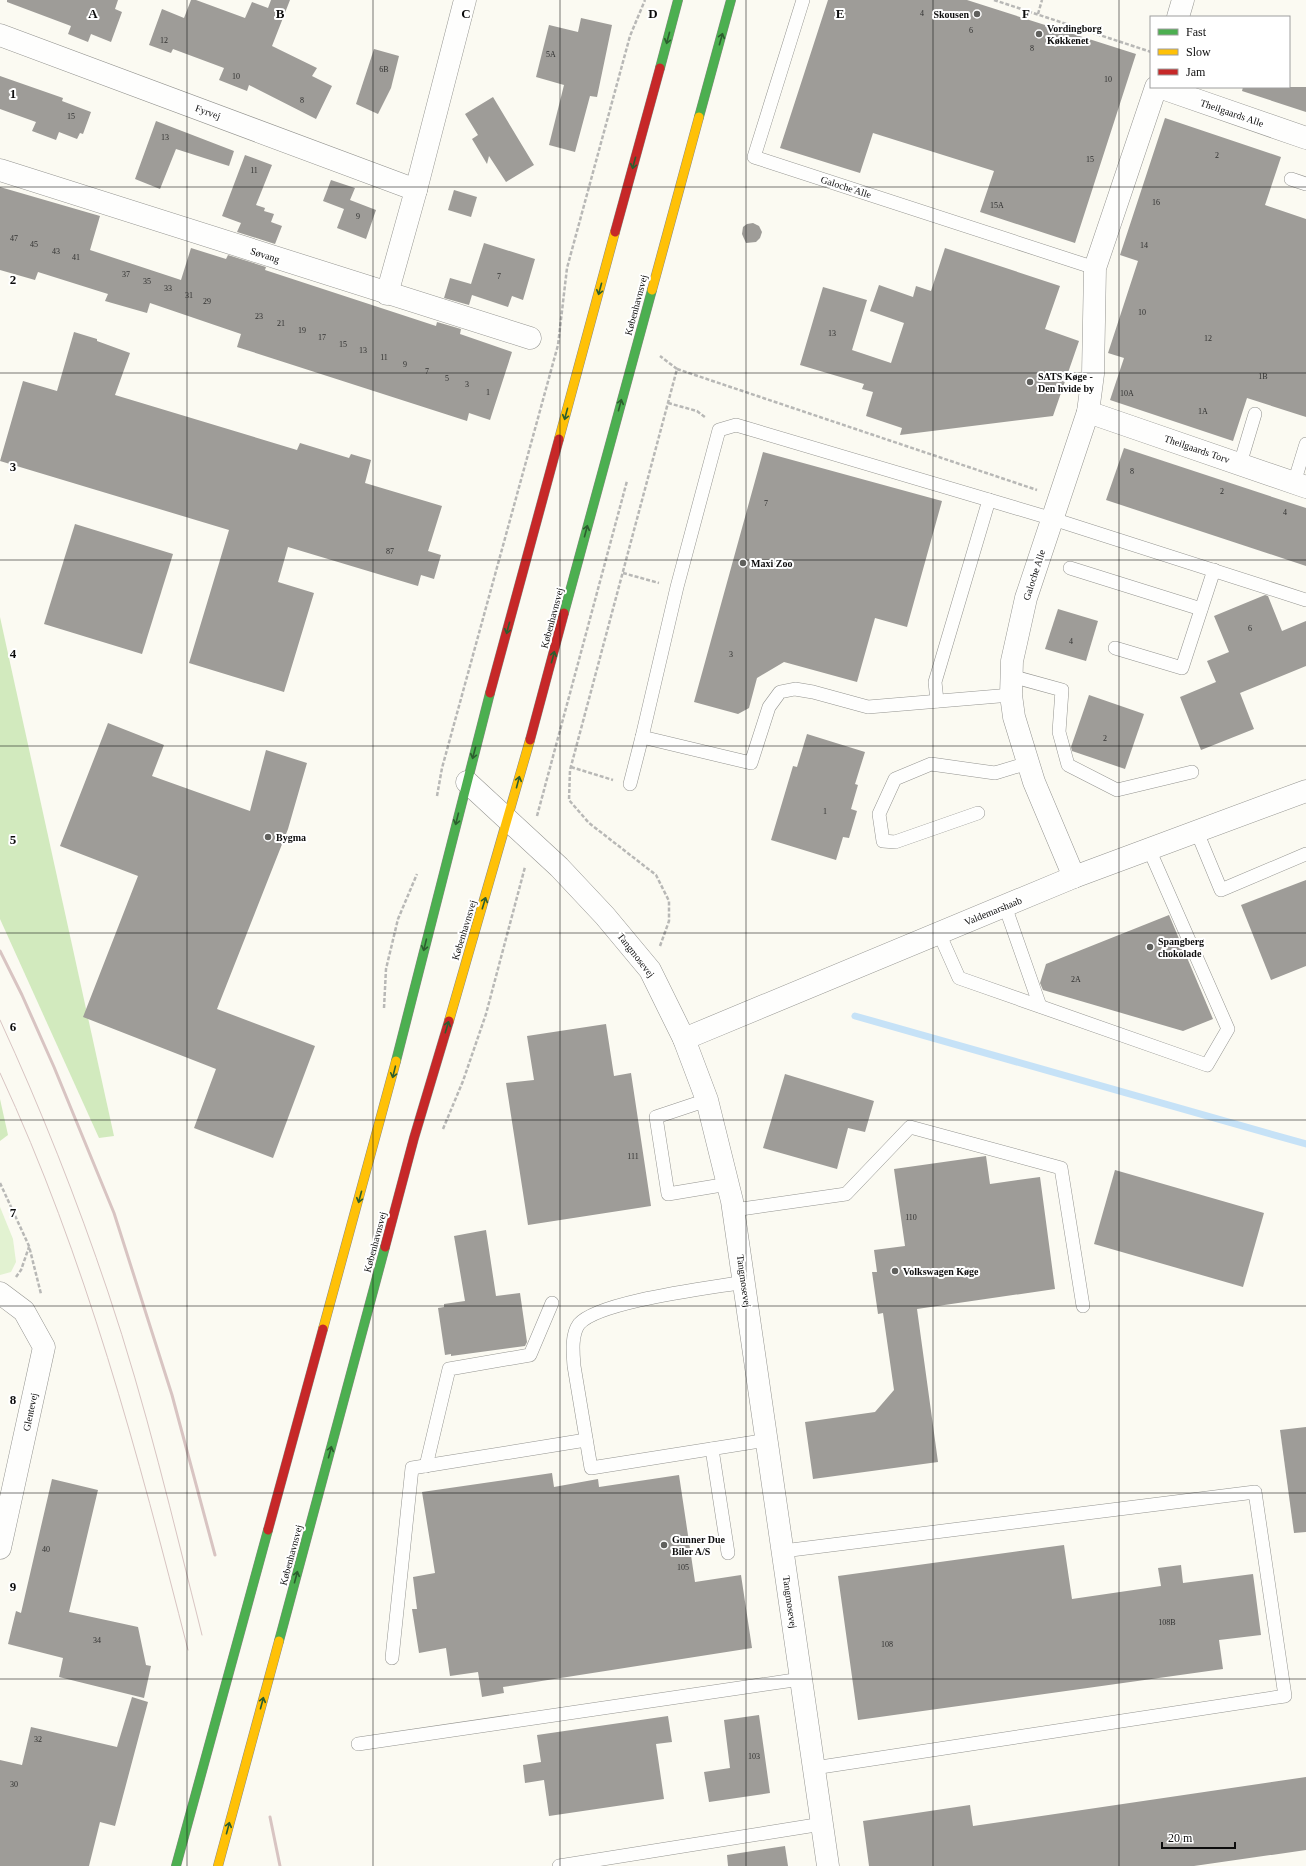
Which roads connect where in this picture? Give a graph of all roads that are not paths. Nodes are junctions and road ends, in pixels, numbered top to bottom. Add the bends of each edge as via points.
1 (465, 0) edge
2 (678, 0) edge
3 (731, 0) edge
4 (803, 0) edge
5 (0, 35) edge
6 (1158, 88) edge
7 (1161, 88) edge
8 (1306, 138) edge
9 (0, 170) edge
10 (1291, 179) dead end
11 (1306, 184) edge
12 (416, 190) junction
13 (1095, 268) junction
14 (387, 294) junction
15 (530, 338) road end
16 (1088, 412) junction
17 (1255, 414) dead end
18 (1306, 444) edge
19 (1240, 464) junction
20 (1300, 485) edge
21 (989, 500) junction
22 (1053, 519) junction
23 (1070, 568) dead end
24 (1214, 570) junction
25 (1306, 600) edge
26 (1201, 609) junction
27 (1115, 648) dead end
28 (1011, 685) junction
29 (937, 701) junction
30 (642, 737) junction
31 (1028, 763) junction
32 (1192, 772) dead end
33 (466, 782) junction
34 (630, 784) road end
35 (1306, 791) edge
36 (978, 813) dead end
37 (508, 820) junction
38 (1197, 832) junction
39 (1149, 850) junction
40 (1306, 854) edge
41 (1074, 877) junction
42 (1005, 906) junction
43 (939, 933) junction
44 (1040, 1006) junction
45 (684, 1039) junction
46 (707, 1100) junction
47 (728, 1184) junction
48 (734, 1210) junction
49 (744, 1282) junction
50 (2, 1294) edge
51 (552, 1303) dead end
52 (1083, 1306) dead end
53 (586, 1440) junction
54 (767, 1440) junction
55 (712, 1449) junction
56 (426, 1466) junction
57 (0, 1548) edge
58 (783, 1551) junction
59 (728, 1554) dead end
60 (392, 1658) dead end
61 (801, 1679) junction
62 (358, 1744) dead end
63 (814, 1768) junction
64 (822, 1824) junction
65 (176, 1866) edge
66 (218, 1866) edge
67 (559, 1866) edge
68 (828, 1866) edge

1 - 12 street
2 -> 33 main road
37 -> 3 main road, Københavnsvej
4 - 13 lane, Galoche Alle via 754,157
5 - 12 street, Fyrvej
6 - 13 street, Galoche Alle
7 - 8 street, Theilgaards Alle
9 - 14 street, Søvang
10 - 11 lane
12 - 14 street
13 - 16 street, Galoche Alle via 1094,374
14 - 15 street, Søvang
16 - 19 street, Theilgaards Torv
16 - 22 street, Galoche Alle
17 - 19 lane
18 - 20 lane
19 - 20 street, Theilgaards Torv
21 - 22 lane
21 - 29 lane via 935,682
21 - 30 lane via 736,425 719,430 677,588
22 - 24 lane
22 - 28 street, Galoche Alle via 1026,598 1012,661
23 - 26 lane
24 - 25 lane
24 - 26 lane
26 - 27 lane via 1182,668
28 - 29 lane
28 - 31 street, Galoche Alle via 1014,717
28 - 32 lane via 1062,690 1059,732 1068,765 1117,790
29 - 30 lane via 868,707 813,692 795,689 780,692 768,707 751,763
30 - 34 lane
31 - 36 lane via 994,773 931,764 895,779 880,814 883,841 895,842
31 - 41 street, Galoche Alle
33 - 37 street, Tangmosevej
33 -> 65 main road via 390,1086
35 - 38 street, Valdemarshaab
37 - 45 street, Tangmosevej via 605,916 650,970
66 -> 37 main road, Københavnsvej via 414,1138
38 - 39 street, Valdemarshaab
38 - 40 lane via 1221,890
39 - 41 street, Valdemarshaab
39 - 44 lane via 1228,1029 1207,1065
41 - 42 street, Valdemarshaab
42 - 43 street, Valdemarshaab
42 - 44 lane
43 - 44 lane via 959,978
43 - 45 street, Valdemarshaab
45 - 46 street, Tangmosevej
46 - 47 street, Tangmosevej
46 - 47 lane via 656,1117 668,1194
47 - 48 street, Tangmosevej
48 - 49 street, Tangmosevej
48 - 52 lane via 846,1194 910,1127 1061,1168
49 - 53 lane via 624,1303 589,1316 579,1325 574,1335 573,1349
49 - 54 street, Tangmosevej
50 - 57 street, Glentevej via 24,1311 44,1347
51 - 56 lane via 530,1355 449,1370
53 - 55 lane via 590,1468
53 - 56 lane
54 - 55 lane
54 - 58 street, Tangmosevej
55 - 59 lane
56 - 60 lane via 412,1468
58 - 61 street, Tangmosevej
58 - 63 lane via 1255,1492 1284,1688 1285,1696
61 - 62 lane
61 - 63 street, Tangmosevej
63 - 64 street, Tangmosevej
64 - 67 lane
64 - 68 street, Tangmosevej

